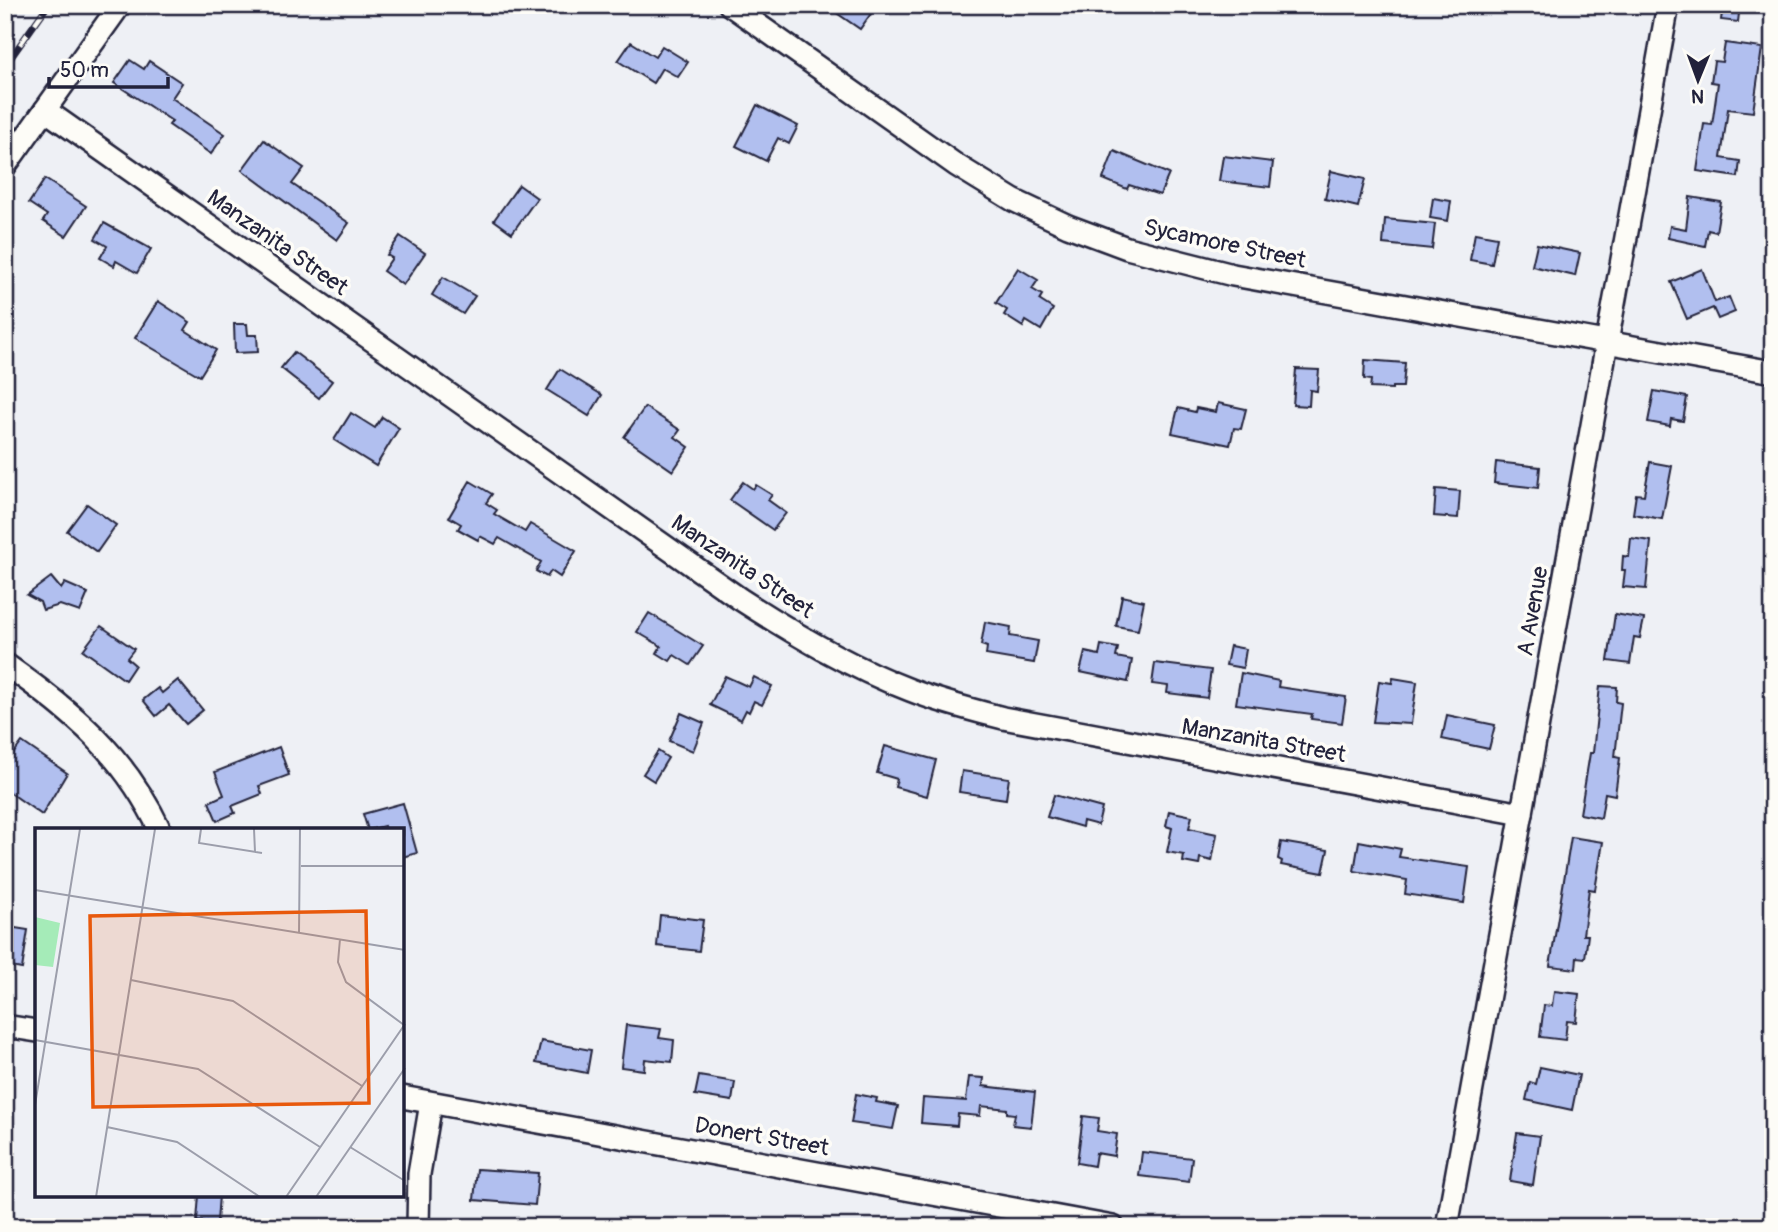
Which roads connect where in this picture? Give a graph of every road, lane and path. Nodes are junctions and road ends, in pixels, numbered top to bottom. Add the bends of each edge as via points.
1 (120, 5) edge
2 (730, 5) edge
3 (1668, 5) edge
4 (45, 110) junction
5 (5, 166) edge
6 (1607, 341) junction
7 (1773, 372) edge
8 (5, 664) edge
9 (1522, 814) junction
10 (159, 828) edge
11 (5, 1026) edge
12 (35, 1031) edge
13 (404, 1097) edge
14 (431, 1102) junction
15 (418, 1227) edge
16 (1113, 1227) edge
17 (1447, 1227) edge

1 - 4 street
2 - 6 street, Sycamore Street via 965,171 1013,200 1098,238 1233,275
3 - 6 street, A Avenue
4 - 5 street
4 - 9 street, Manzanita Street via 740,599 863,670 932,698 1003,718
6 - 7 street, Sycamore Street
6 - 9 street, A Avenue
8 - 10 street via 94,733 133,779
9 - 17 street, A Avenue
11 - 12 street
13 - 14 street, Donert Street
14 - 15 street via 419,1174
14 - 16 street, Donert Street

